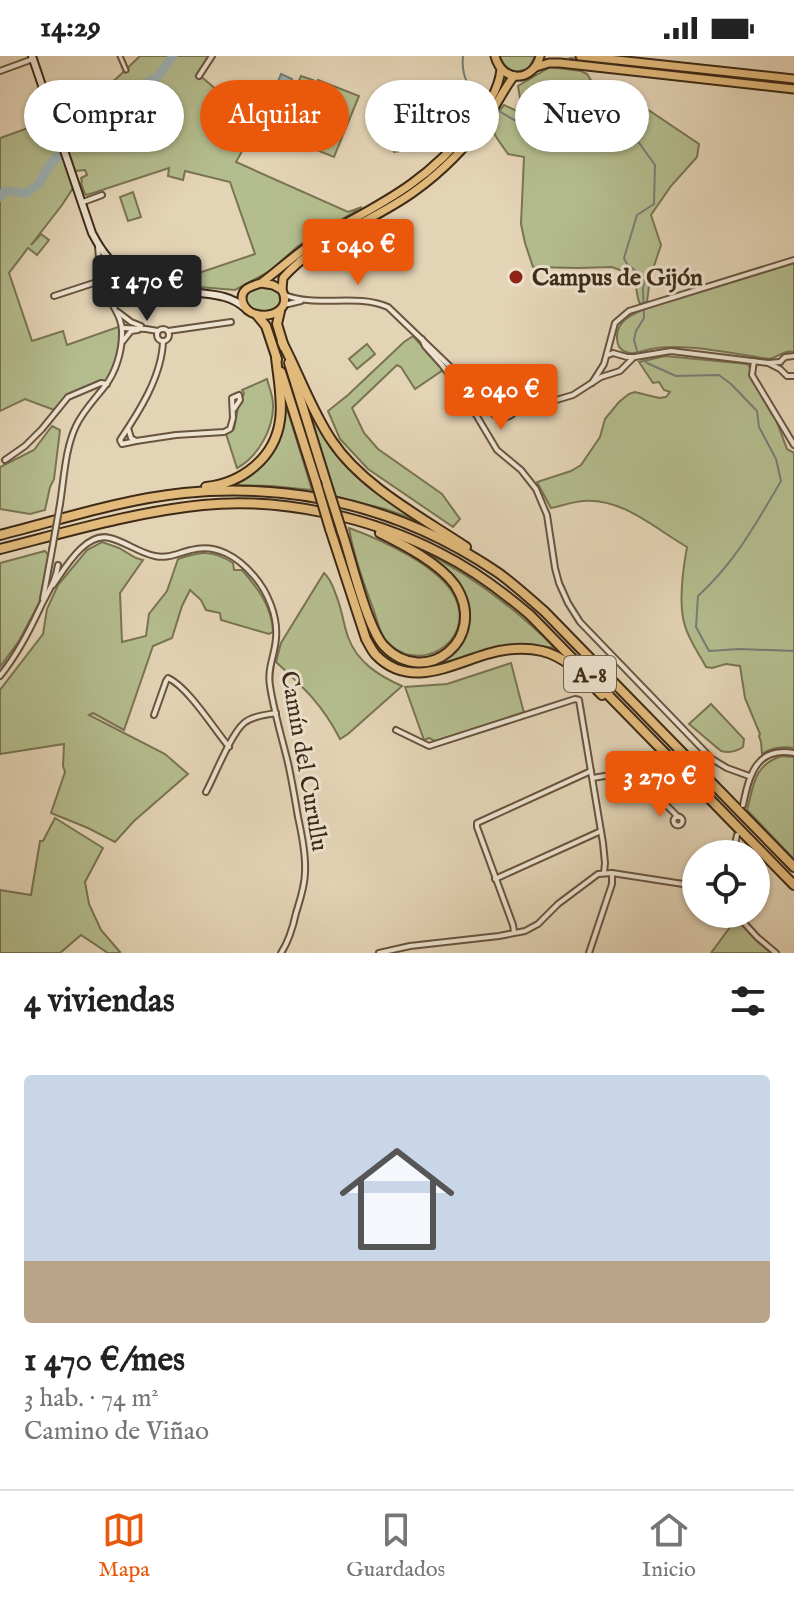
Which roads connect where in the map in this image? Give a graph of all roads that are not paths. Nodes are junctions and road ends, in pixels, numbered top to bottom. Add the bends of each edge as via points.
1 (120, 56) edge
2 (212, 56) edge
3 (495, 56) edge
4 (540, 56) edge
5 (580, 56) edge
6 (33, 58) edge
7 (536, 67) junction
8 (501, 69) junction
9 (126, 70) dead end
10 (0, 71) edge
11 (199, 76) dead end
12 (514, 76) junction
13 (794, 79) edge
14 (499, 85) edge
15 (794, 89) edge
16 (499, 92) edge
17 (449, 152) edge
18 (460, 152) edge
19 (102, 195) dead end
20 (81, 203) junction
21 (98, 246) junction
22 (794, 260) edge
23 (117, 268) junction
24 (132, 278) junction
25 (103, 280) junction
26 (261, 283) junction
27 (110, 286) junction
28 (248, 288) junction
29 (284, 293) junction
30 (54, 296) dead end
31 (226, 296) junction
32 (306, 300) junction
33 (112, 304) junction
34 (245, 308) junction
35 (282, 308) junction
36 (116, 311) junction
37 (257, 315) junction
38 (231, 322) dead end
39 (135, 324) junction
40 (122, 327) junction
41 (146, 329) junction
42 (158, 331) junction
43 (168, 331) junction
44 (611, 336) junction
45 (422, 339) junction
46 (163, 341) junction
47 (282, 342) junction
48 (122, 343) junction
49 (618, 354) junction
50 (794, 356) edge
51 (276, 357) junction
52 (606, 357) junction
53 (635, 357) junction
54 (754, 361) junction
55 (780, 362) junction
56 (768, 363) junction
57 (604, 364) junction
58 (624, 365) junction
59 (780, 369) junction
60 (454, 371) junction
61 (611, 373) junction
62 (794, 376) edge
63 (592, 383) junction
64 (107, 384) junction
65 (457, 385) junction
66 (470, 386) junction
67 (515, 395) junction
68 (491, 396) junction
69 (537, 402) junction
70 (488, 403) junction
71 (517, 406) junction
72 (234, 409) dead end
73 (128, 428) junction
74 (136, 441) junction
75 (794, 445) edge
76 (2, 462) edge
77 (80, 515) junction
78 (346, 519) junction
79 (0, 535) edge
80 (0, 549) edge
81 (52, 550) junction
82 (69, 564) junction
83 (57, 565) junction
84 (47, 580) junction
85 (53, 585) junction
86 (42, 605) junction
87 (578, 644) junction
88 (0, 676) edge
89 (276, 713) junction
90 (154, 715) dead end
91 (396, 730) dead end
92 (229, 747) junction
93 (794, 753) edge
94 (591, 771) junction
95 (749, 776) junction
96 (593, 778) junction
97 (694, 782) junction
98 (206, 792) dead end
99 (743, 805) dead end
100 (678, 817) dead end
101 (601, 831) junction
102 (737, 835) dead end
103 (736, 840) edge
104 (794, 867) edge
105 (604, 873) junction
106 (612, 873) junction
107 (495, 879) junction
108 (682, 884) edge
109 (794, 885) edge
110 (749, 928) edge
111 (514, 933) junction
112 (281, 953) edge
113 (379, 953) edge
114 (589, 953) edge
115 (776, 953) edge

1 - 9 street
2 - 11 street
3 - 8 main road
4 - 7 main road
5 - 13 main road
6 - 10 street
6 - 20 main road
7 - 12 main road
7 - 15 main road via 560,63
8 - 12 main road
8 - 14 main road
12 - 16 main road
17 - 26 main road via 411,184 318,239
18 - 29 main road via 417,190 302,260 283,278
19 - 20 street
20 - 21 main road
21 - 23 main road
21 - 25 street
22 - 44 street via 637,308 622,315
23 - 24 main road
23 - 25 street
23 - 27 street
24 - 27 street via 117,279
24 - 31 main road via 152,287
25 - 30 street
25 - 33 street
26 - 28 main road
26 - 29 main road
27 - 33 street
28 - 31 main road
28 - 34 main road via 242,296
29 - 32 street
29 - 35 main road
31 - 34 main road
32 - 35 street
32 - 45 street via 380,303
33 - 36 street
34 - 37 main road
35 - 37 main road
35 - 47 highway via 277,324
36 - 39 street
36 - 40 street
37 - 51 highway
38 - 43 street
39 - 40 street
39 - 41 street
40 - 41 street
40 - 48 street
41 - 42 street
41 - 48 street via 131,331
42 - 43 street
42 - 46 street
43 - 46 street via 170,337
44 - 49 street
44 - 52 street
45 - 60 street
45 - 65 street
46 - 73 street via 155,377
47 - 78 highway, bridge via 372,628 397,657 428,662 445,655 458,642 466,619 453,583 404,546
47 - 87 highway via 347,462 516,581
48 - 64 street
49 - 52 street
49 - 53 street
49 - 58 street
50 - 55 street
51 - 77 highway via 280,422 257,465 225,483 145,496
51 - 97 highway, bridge via 366,639 376,655 414,673 504,650 543,651 575,668
52 - 57 street
53 - 54 street via 671,351
53 - 58 street
54 - 56 street
54 - 75 street via 752,375
55 - 56 street
55 - 59 street
56 - 59 street
57 - 61 street
57 - 63 street
58 - 61 street
59 - 62 street
60 - 65 street
60 - 66 street
61 - 63 street
63 - 69 street via 566,398
64 - 76 street via 68,397 25,446
64 - 81 street, bridge via 75,427
65 - 95 street via 497,450 536,489 547,515 559,583 580,622 712,759
66 - 68 street
66 - 70 street
67 - 68 street via 503,389
67 - 69 street
67 - 71 street
68 - 70 street
69 - 71 street
70 - 71 street via 493,414 503,418 514,414
72 - 74 street via 230,429 224,432
73 - 74 street
73 - 74 street via 121,443
77 - 79 highway, A-8
77 - 87 highway, A-8 via 152,498 218,491 272,491 340,501 398,519 458,548 512,583
78 - 80 highway, A-8 via 294,507 206,505 135,515
78 - 97 highway, A-8 via 439,552 506,595
81 - 83 street
81 - 84 street
82 - 83 street
82 - 85 street
82 - 89 street, Camín del Curullu via 84,545 101,537 158,557 209,547 232,557 260,583 273,612 276,639 269,674
83 - 84 street
83 - 85 street
84 - 86 street
85 - 86 street
86 - 88 street
87 - 104 highway, A-8
89 - 92 street via 243,724
89 - 112 street, Camín del Curullu via 305,871
90 - 92 street via 166,681 172,679
91 - 94 street via 429,746 575,699
92 - 98 street
93 - 95 street via 767,756
94 - 96 street
94 - 107 street via 477,823
95 - 99 street
96 - 100 street via 636,774
96 - 101 street
97 - 109 highway, A-8
101 - 105 street
101 - 107 street
102 - 103 street
105 - 106 street
105 - 111 street via 538,924
106 - 108 street
106 - 114 street
107 - 111 street
110 - 115 street
111 - 113 street

